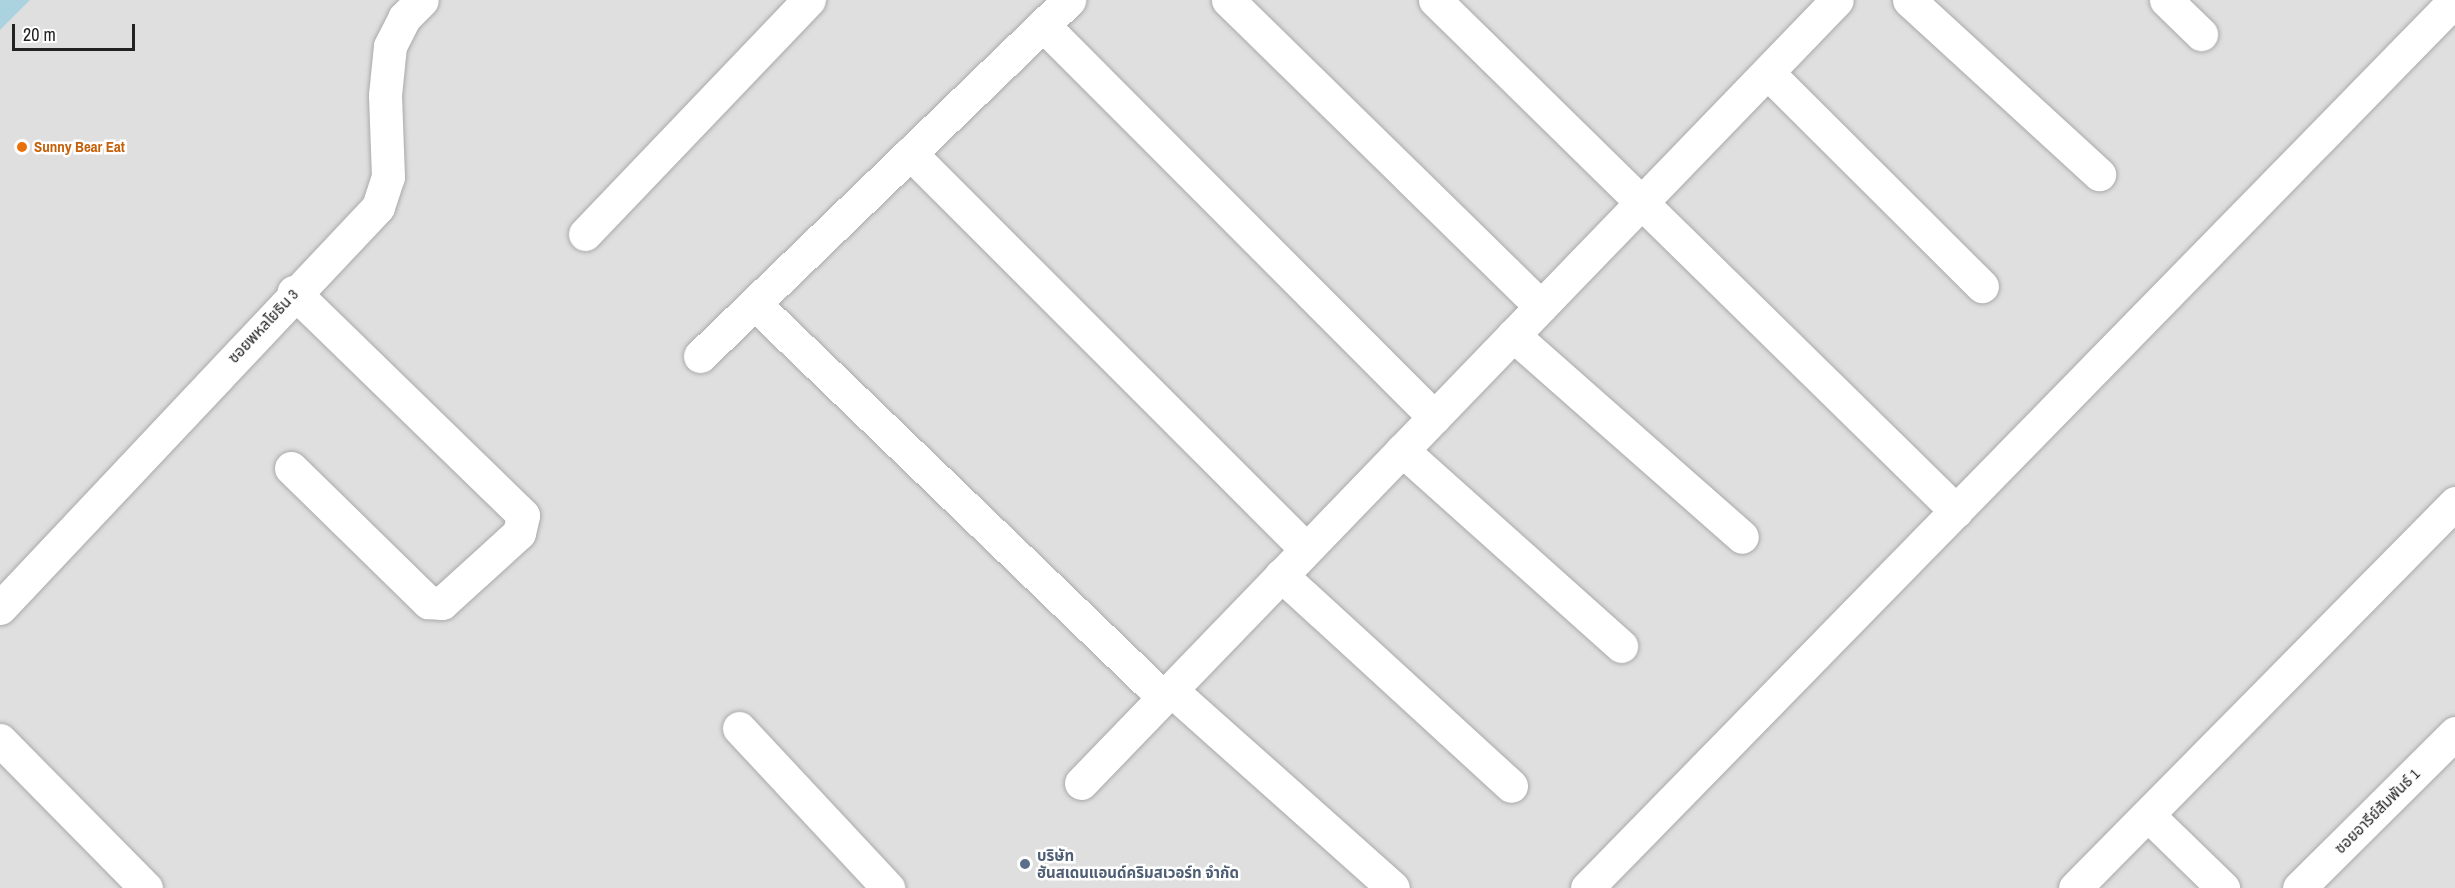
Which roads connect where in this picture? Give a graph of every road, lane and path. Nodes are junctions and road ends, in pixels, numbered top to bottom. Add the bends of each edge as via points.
1 (422, 0) edge
2 (809, 0) edge
3 (1069, 0) edge
4 (1228, 0) edge
5 (1434, 0) edge
6 (1837, 0) edge
7 (1909, 0) edge
8 (2166, 0) edge
9 (2455, 0) edge
10 (1043, 25) junction
11 (2202, 34) dead end
12 (1768, 73) junction
13 (910, 153) junction
14 (2099, 174) dead end
15 (1640, 204) junction
16 (585, 234) dead end
17 (1982, 286) dead end
18 (294, 292) junction
19 (754, 304) junction
20 (1541, 306) junction
21 (1513, 334) junction
22 (700, 356) dead end
23 (1434, 417) junction
24 (1402, 450) junction
25 (291, 468) dead end
26 (2455, 503) edge
27 (1956, 511) junction
28 (1742, 537) dead end
29 (1306, 549) junction
30 (1281, 575) junction
31 (0, 608) edge
32 (1621, 646) dead end
33 (1167, 693) junction
34 (739, 728) dead end
35 (2455, 733) edge
36 (0, 740) edge
37 (1081, 783) dead end
38 (1511, 786) dead end
39 (2148, 815) junction
40 (146, 888) edge
41 (888, 888) edge
42 (1394, 888) edge
43 (1587, 888) edge
44 (2075, 888) edge
45 (2223, 888) edge
46 (2299, 888) edge

1 - 18 street, ซอยพหลโยธิน 3 via 404,18 390,46 385,95 388,177 378,207
2 - 16 street
3 - 10 street
4 - 20 street
5 - 15 street
6 - 12 street
7 - 14 street
8 - 11 street
9 - 27 street
10 - 13 street
10 - 23 street
12 - 15 street
12 - 17 street
13 - 19 street
13 - 29 street
15 - 20 street
15 - 27 street
18 - 25 street via 523,515 519,533 442,603 428,603
18 - 31 street, ซอยพหลโยธิน 3
19 - 22 street
19 - 33 street
20 - 21 street
21 - 23 street
21 - 28 street
23 - 24 street
24 - 29 street
24 - 32 street
26 - 39 street
27 - 43 street
29 - 30 street
30 - 33 street
30 - 38 street
33 - 37 street
33 - 42 street
34 - 41 street
35 - 46 street, ซอยอารีย์สัมพันธ์ 1
36 - 40 street
39 - 44 street
39 - 45 street

